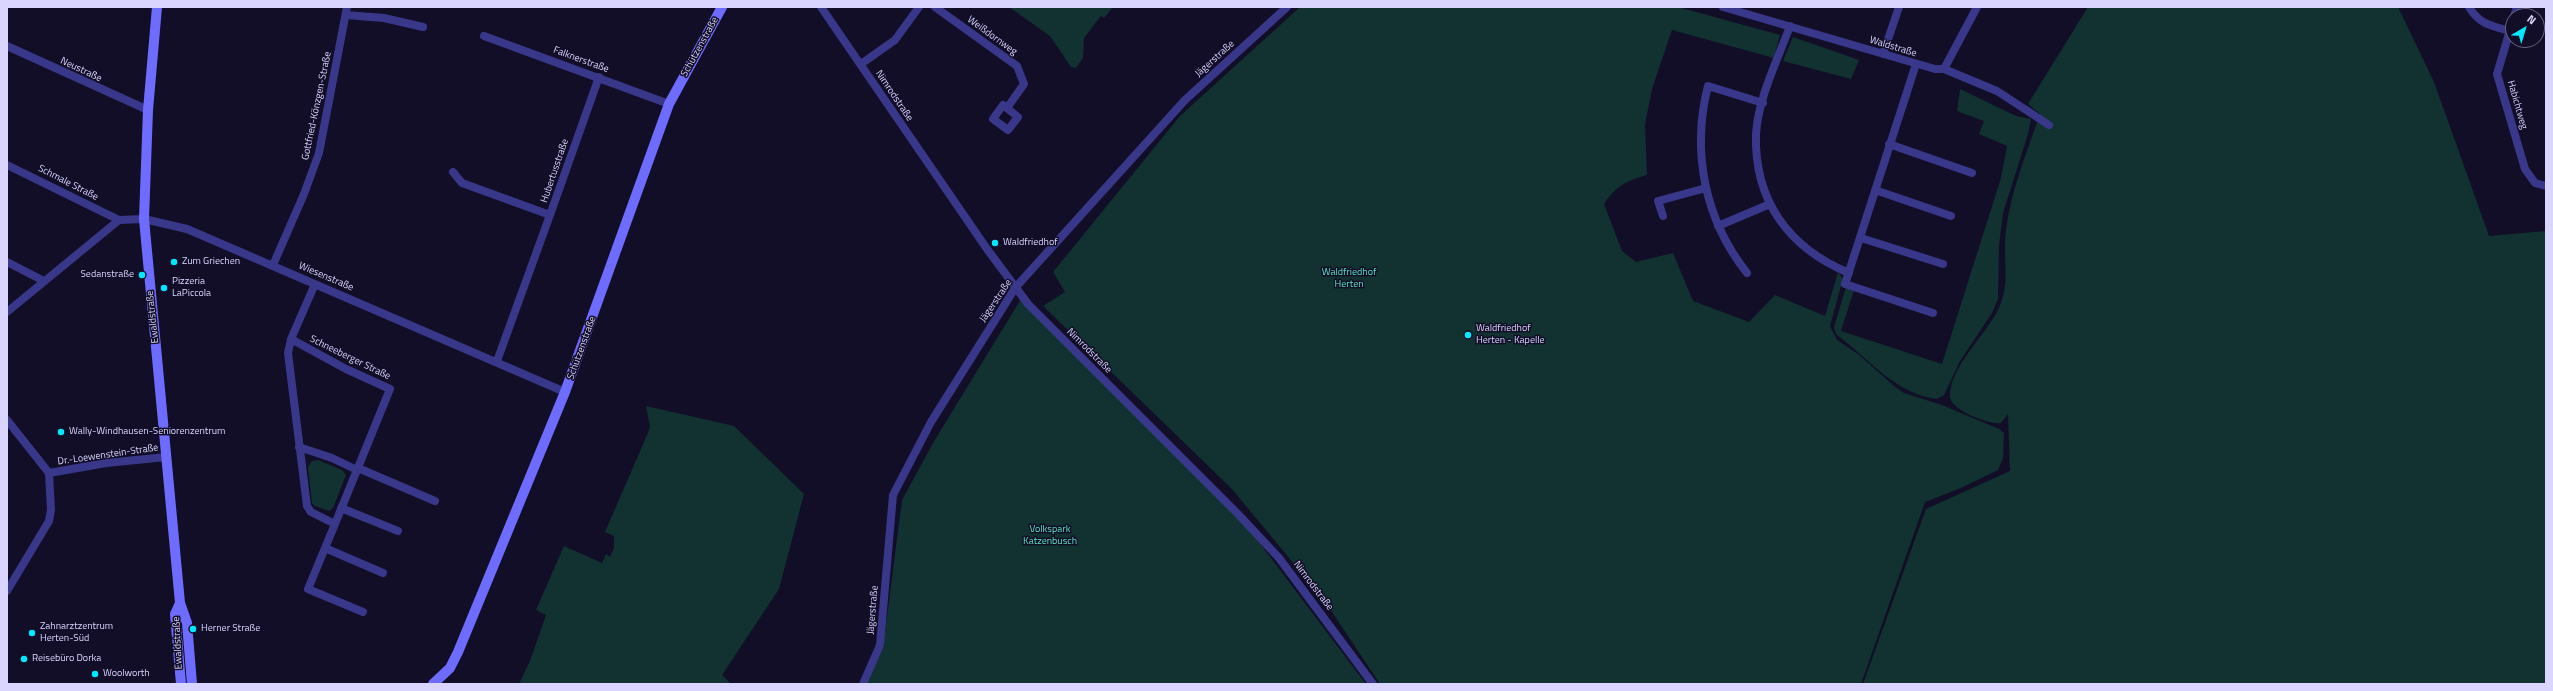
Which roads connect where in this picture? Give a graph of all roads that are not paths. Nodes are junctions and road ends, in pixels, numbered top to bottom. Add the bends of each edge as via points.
1 (158, 7) edge
2 (722, 7) edge
3 (821, 7) edge
4 (919, 7) edge
5 (935, 7) edge
6 (1287, 7) edge
7 (1723, 7) edge
8 (1899, 7) edge
9 (1977, 7) edge
10 (2469, 7) edge
11 (347, 11) edge
12 (1790, 26) junction
13 (423, 27) dead end
14 (2505, 29) edge
15 (484, 36) dead end
16 (7, 46) edge
17 (2505, 48) edge
18 (1883, 54) junction
19 (861, 64) junction
20 (1916, 64) junction
21 (1944, 69) junction
22 (599, 77) junction
23 (670, 104) junction
24 (1763, 104) junction
25 (1007, 108) dead end
26 (148, 110) junction
27 (2049, 125) dead end
28 (1889, 144) junction
29 (7, 165) edge
30 (453, 172) dead end
31 (1972, 173) dead end
32 (2546, 186) edge
33 (1706, 188) junction
34 (1875, 190) junction
35 (1770, 204) junction
36 (550, 215) junction
37 (1663, 216) dead end
38 (1951, 216) dead end
39 (144, 219) junction
40 (119, 220) junction
41 (1718, 226) junction
42 (1861, 238) junction
43 (7, 262) edge
44 (1943, 264) dead end
45 (273, 266) junction
46 (1747, 273) dead end
47 (1849, 273) junction
48 (44, 281) junction
49 (315, 284) junction
50 (1015, 288) junction
51 (7, 312) edge
52 (1933, 313) dead end
53 (291, 340) junction
54 (497, 361) junction
55 (566, 392) junction
56 (7, 420) edge
57 (298, 447) junction
58 (166, 457) junction
59 (358, 469) junction
60 (49, 473) junction
61 (435, 501) dead end
62 (341, 508) junction
63 (335, 524) junction
64 (398, 531) dead end
65 (325, 548) junction
66 (383, 572) dead end
67 (7, 591) edge
68 (180, 603) junction
69 (363, 612) dead end
70 (181, 684) edge
71 (192, 684) edge
72 (433, 684) edge
73 (863, 684) edge
74 (1373, 684) edge

1 - 26 main road, Ewaldstraße
2 - 23 main road, Schützenstraße
3 - 19 street, Nimrodstraße
4 - 19 street via 896,40
5 - 25 street, Weißdornweg via 1017,66 1024,84
6 - 50 street, Jägerstraße via 1185,100
7 - 12 street, Waldstraße
8 - 18 street
9 - 21 street
10 - 14 street via 2486,25
11 - 13 street, Gottfried-Könzgen-Straße
11 - 45 street, Gottfried-Könzgen-Straße via 319,153
12 - 18 street, Waldstraße
12 - 24 street
15 - 22 street, Falknerstraße
16 - 26 street, Neustraße
17 - 32 street, Habichtweg via 2498,74 2525,169 2535,183
18 - 20 street, Waldstraße
19 - 50 street, Nimrodstraße
20 - 21 street, Waldstraße
20 - 28 street
21 - 27 street, Waldstraße via 1997,91
22 - 23 street, Falknerstraße
22 - 36 street, Hubertusstraße
23 - 55 main road, Schützenstraße
24 - 33 street via 1708,86 1701,126 1702,172
24 - 35 street via 1756,133 1758,164
26 - 39 main road, Ewaldstraße
28 - 31 street
28 - 34 street
29 - 40 street, Schmale Straße
30 - 36 street, Hubertusstraße via 462,183
33 - 37 street via 1658,201
33 - 41 street
34 - 38 street
34 - 42 street
35 - 41 street
35 - 47 street via 1778,221 1796,240 1818,257
36 - 54 street
39 - 40 street
39 - 45 street, Wiesenstraße via 186,229
39 - 58 main road, Ewaldstraße
40 - 48 street
41 - 46 street
42 - 44 street
42 - 47 street
43 - 48 street
45 - 49 street, Wiesenstraße
47 - 52 street via 1845,284
48 - 51 street
49 - 53 street
49 - 54 street, Wiesenstraße
50 - 73 street, Jägerstraße via 931,422 893,495 880,645
50 - 74 street, Nimrodstraße via 1040,317 1279,558
53 - 57 street via 288,353
53 - 59 street, Schneeberger Straße via 390,389
54 - 55 street, Wiesenstraße
55 - 72 main road, Schützenstraße via 458,652 450,668
56 - 60 street, Dr.-Loewenstein-Straße
57 - 59 street
57 - 63 street via 307,506 311,512
58 - 60 street, Dr.-Loewenstein-Straße via 106,463
58 - 68 main road, Ewaldstraße
59 - 61 street
59 - 62 street, Schneeberger Straße
60 - 67 street via 49,522
62 - 63 street, Schneeberger Straße
62 - 64 street
63 - 65 street, Schneeberger Straße
65 - 66 street
65 - 69 street, Schneeberger Straße via 308,589
68 - 70 main road, Ewaldstraße via 175,614
68 - 71 main road, Ewaldstraße via 188,623

